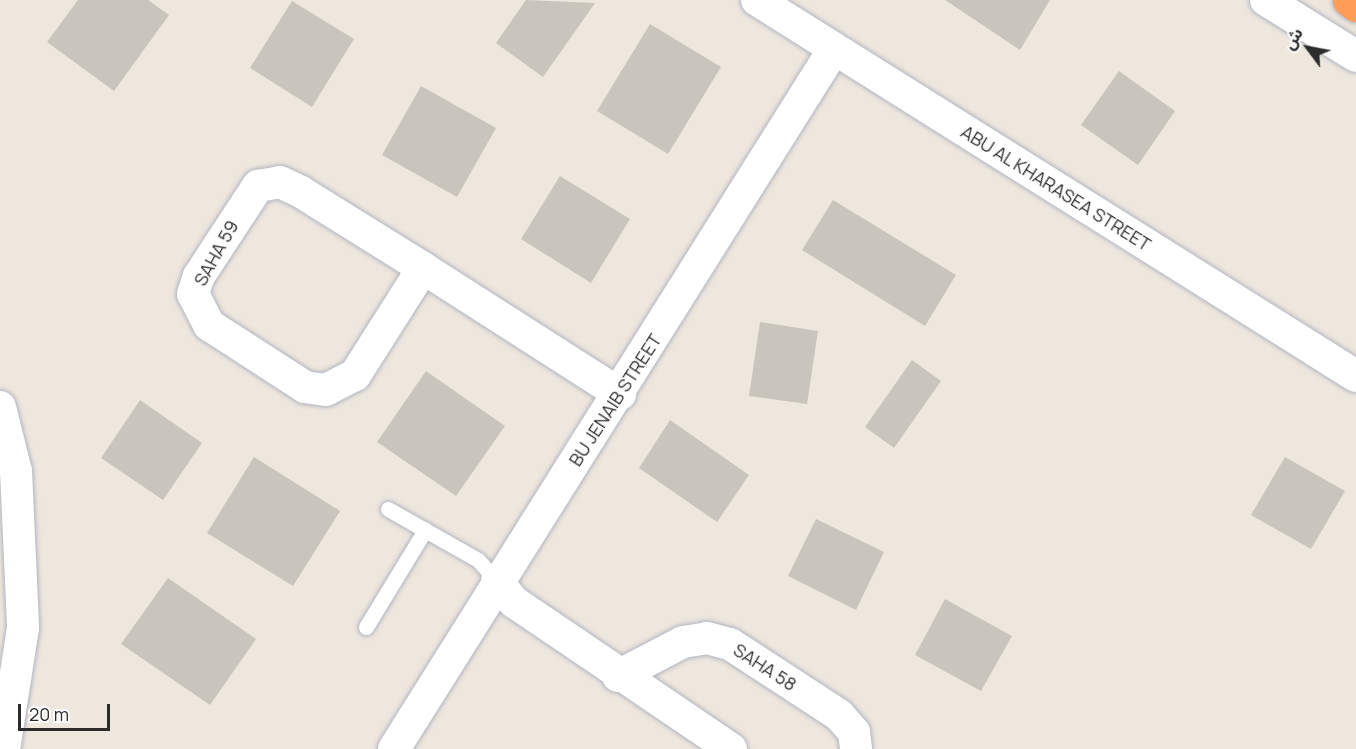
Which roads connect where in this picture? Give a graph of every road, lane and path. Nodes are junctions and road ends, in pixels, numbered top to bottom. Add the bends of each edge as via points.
1 (757, 0) edge
2 (1266, 0) edge
3 (1349, 0) edge
4 (1356, 5) edge
5 (834, 49) junction
6 (1356, 56) edge
7 (423, 268) junction
8 (1356, 376) edge
9 (620, 394) junction
10 (0, 407) edge
11 (388, 509) dead end
12 (10, 522) edge
13 (425, 530) junction
14 (497, 581) junction
15 (366, 627) dead end
16 (618, 676) junction
17 (4, 749) edge
18 (394, 749) edge
19 (731, 749) edge
20 (856, 749) edge

1 - 5 street, ABU AL KHARASEA STREET
2 - 6 street
3 - 4 highway
5 - 8 street, ABU AL KHARASEA STREET
5 - 9 street, BU JENAIB STREET
7 - 7 street, SAHA 59 via 355,375 326,390 305,387 209,325 194,294 199,276 246,202 266,182 301,192
7 - 9 street, SAHA 59
9 - 14 street, BU JENAIB STREET
10 - 12 street
11 - 13 lane
12 - 17 street via 23,628
13 - 14 lane via 478,560
13 - 15 lane
14 - 16 street via 514,602
14 - 18 street, BU JENAIB STREET
16 - 19 street
16 - 20 street, SAHA 58 via 682,642 707,638 730,644 838,715 854,732

